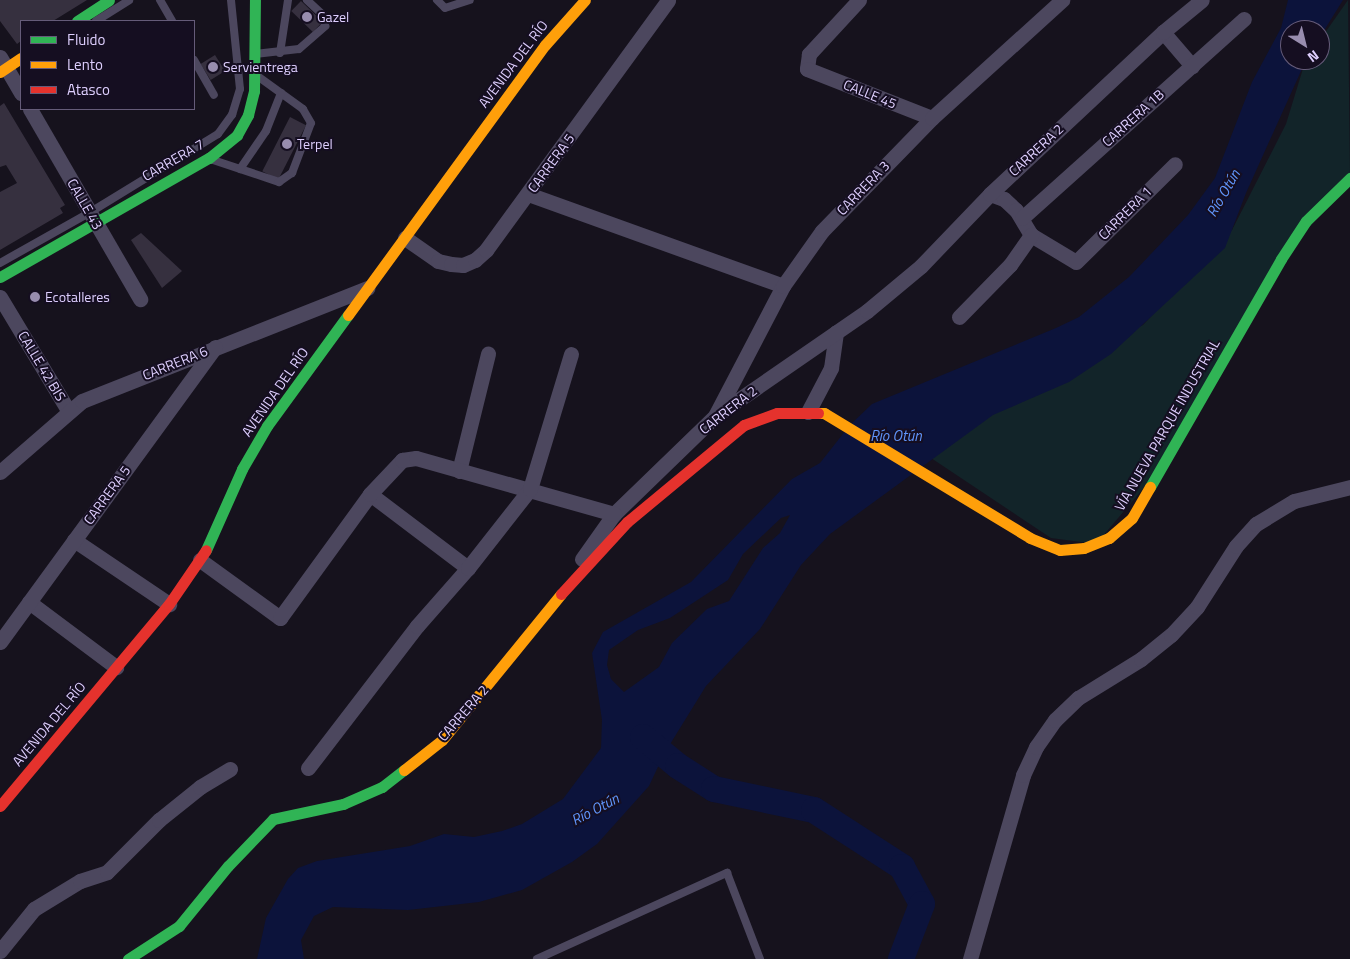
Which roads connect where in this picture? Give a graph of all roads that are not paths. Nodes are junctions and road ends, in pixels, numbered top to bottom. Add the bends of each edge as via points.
1 (109, 0) edge
2 (129, 0) edge
3 (160, 0) edge
4 (231, 0) edge
5 (255, 0) edge
6 (288, 0) edge
7 (307, 0) edge
8 (437, 0) edge
9 (470, 0) edge
10 (585, 0) edge
11 (668, 0) edge
12 (1062, 0) edge
13 (1202, 0) edge
14 (853, 1) edge
15 (1244, 19) dead end
16 (79, 20) edge
17 (98, 20) edge
18 (171, 20) edge
19 (1163, 32) junction
20 (280, 53) junction
21 (255, 54) junction
22 (20, 59) edge
23 (195, 62) edge
24 (1192, 66) junction
25 (7, 71) edge
26 (255, 74) junction
27 (20, 91) edge
28 (281, 93) junction
29 (214, 95) dead end
30 (31, 110) edge
31 (932, 118) junction
32 (208, 158) junction
33 (1175, 164) dead end
34 (240, 169) junction
35 (1350, 178) edge
36 (528, 194) junction
37 (990, 194) junction
38 (92, 218) junction
39 (1022, 218) junction
40 (1031, 235) junction
41 (405, 238) junction
42 (0, 263) edge
43 (0, 277) edge
44 (370, 286) junction
45 (783, 286) junction
46 (0, 297) edge
47 (140, 299) dead end
48 (959, 317) dead end
49 (836, 332) junction
50 (215, 347) junction
51 (488, 354) dead end
52 (570, 354) dead end
53 (68, 410) junction
54 (808, 412) junction
55 (715, 416) junction
56 (459, 470) junction
57 (0, 472) edge
58 (1350, 487) edge
59 (530, 489) junction
60 (370, 494) junction
61 (614, 514) junction
62 (74, 540) junction
63 (200, 560) junction
64 (468, 568) junction
65 (29, 602) junction
66 (169, 604) junction
67 (538, 620) junction
68 (0, 642) edge
69 (116, 667) junction
70 (308, 768) dead end
71 (230, 769) dead end
72 (0, 806) edge
73 (0, 951) edge
74 (151, 954) edge
75 (128, 959) edge
76 (537, 959) edge
77 (760, 959) edge
78 (970, 959) edge

1 - 16 main road
2 - 17 lane
3 - 18 lane
4 - 38 lane via 240,76 237,104 229,120 208,141
5 - 21 main road, CARRERA 7
6 - 20 lane
7 - 20 lane via 323,15 325,26 299,49
8 - 9 lane via 445,8
10 - 41 main road, AVENIDA DEL RÍO via 545,45
11 - 36 street, CARRERA 5
12 - 31 street, CARRERA 3
13 - 19 street, CARRERA 2
14 - 31 street, CALLE 45 via 809,54 807,69
15 - 24 street, CARRERA 1B
19 - 24 street
19 - 37 street, CARRERA 2
20 - 21 lane
21 - 26 main road, CARRERA 7
22 - 25 main road
23 - 29 lane
24 - 39 street, CARRERA 1B
25 - 27 street
26 - 28 lane
26 - 32 main road, CARRERA 7 via 252,103 243,127
28 - 34 lane via 266,131
28 - 34 lane via 303,108 311,123 292,172 279,182
30 - 38 street, CALLE 43
31 - 45 street, CARRERA 3 via 822,231
32 - 34 lane
32 - 38 main road, CARRERA 7
33 - 40 street, CARRERA 1 via 1076,262
35 - 54 main road, VÍA NUEVA PARQUE INDUSTRIAL via 1306,220 1132,518 1108,538 1084,548 1060,550 1030,538 824,413
36 - 41 street, CARRERA 5 via 486,250 463,265 438,261
36 - 45 street
37 - 39 street via 1004,199
37 - 49 street, CARRERA 2 via 921,266
38 - 42 lane
38 - 43 main road, CARRERA 7
38 - 47 street, CALLE 43
39 - 40 street
40 - 48 street via 1010,265
41 - 44 main road, AVENIDA DEL RÍO
44 - 50 street, CARRERA 6
44 - 63 main road, AVENIDA DEL RÍO via 267,426
45 - 55 street, CARRERA 3
46 - 53 street, CALLE 42 BIS
49 - 54 street via 831,368
49 - 55 street, CARRERA 2
50 - 53 street, CARRERA 6 via 82,401
50 - 62 street, CARRERA 5
51 - 56 street
52 - 59 street
53 - 57 street, CARRERA 6 via 24,454
54 - 67 main road, VÍA NUEVA PARQUE INDUSTRIAL via 776,413 760,418 714,448 628,522
55 - 61 street, CARRERA 2
56 - 59 street
56 - 60 street via 416,458 402,460
58 - 78 street via 1294,502 1256,524 1236,546 1197,607 1171,635 1141,659 1078,698 1055,720 1036,747 1023,775
59 - 61 street
59 - 64 street
60 - 63 street via 280,618
60 - 64 street
61 - 67 street, CARRERA 2
62 - 65 street, CARRERA 5
62 - 66 street
63 - 66 main road, AVENIDA DEL RÍO
64 - 70 street via 417,626
65 - 68 street, CARRERA 5
65 - 69 street
66 - 69 main road, AVENIDA DEL RÍO
67 - 74 main road, CARRERA 2 via 442,740 382,787 343,804 273,819
69 - 72 main road, AVENIDA DEL RÍO
71 - 73 street via 200,787 159,820 107,872 80,880 34,910
74 - 75 main road
76 - 77 lane via 727,873

